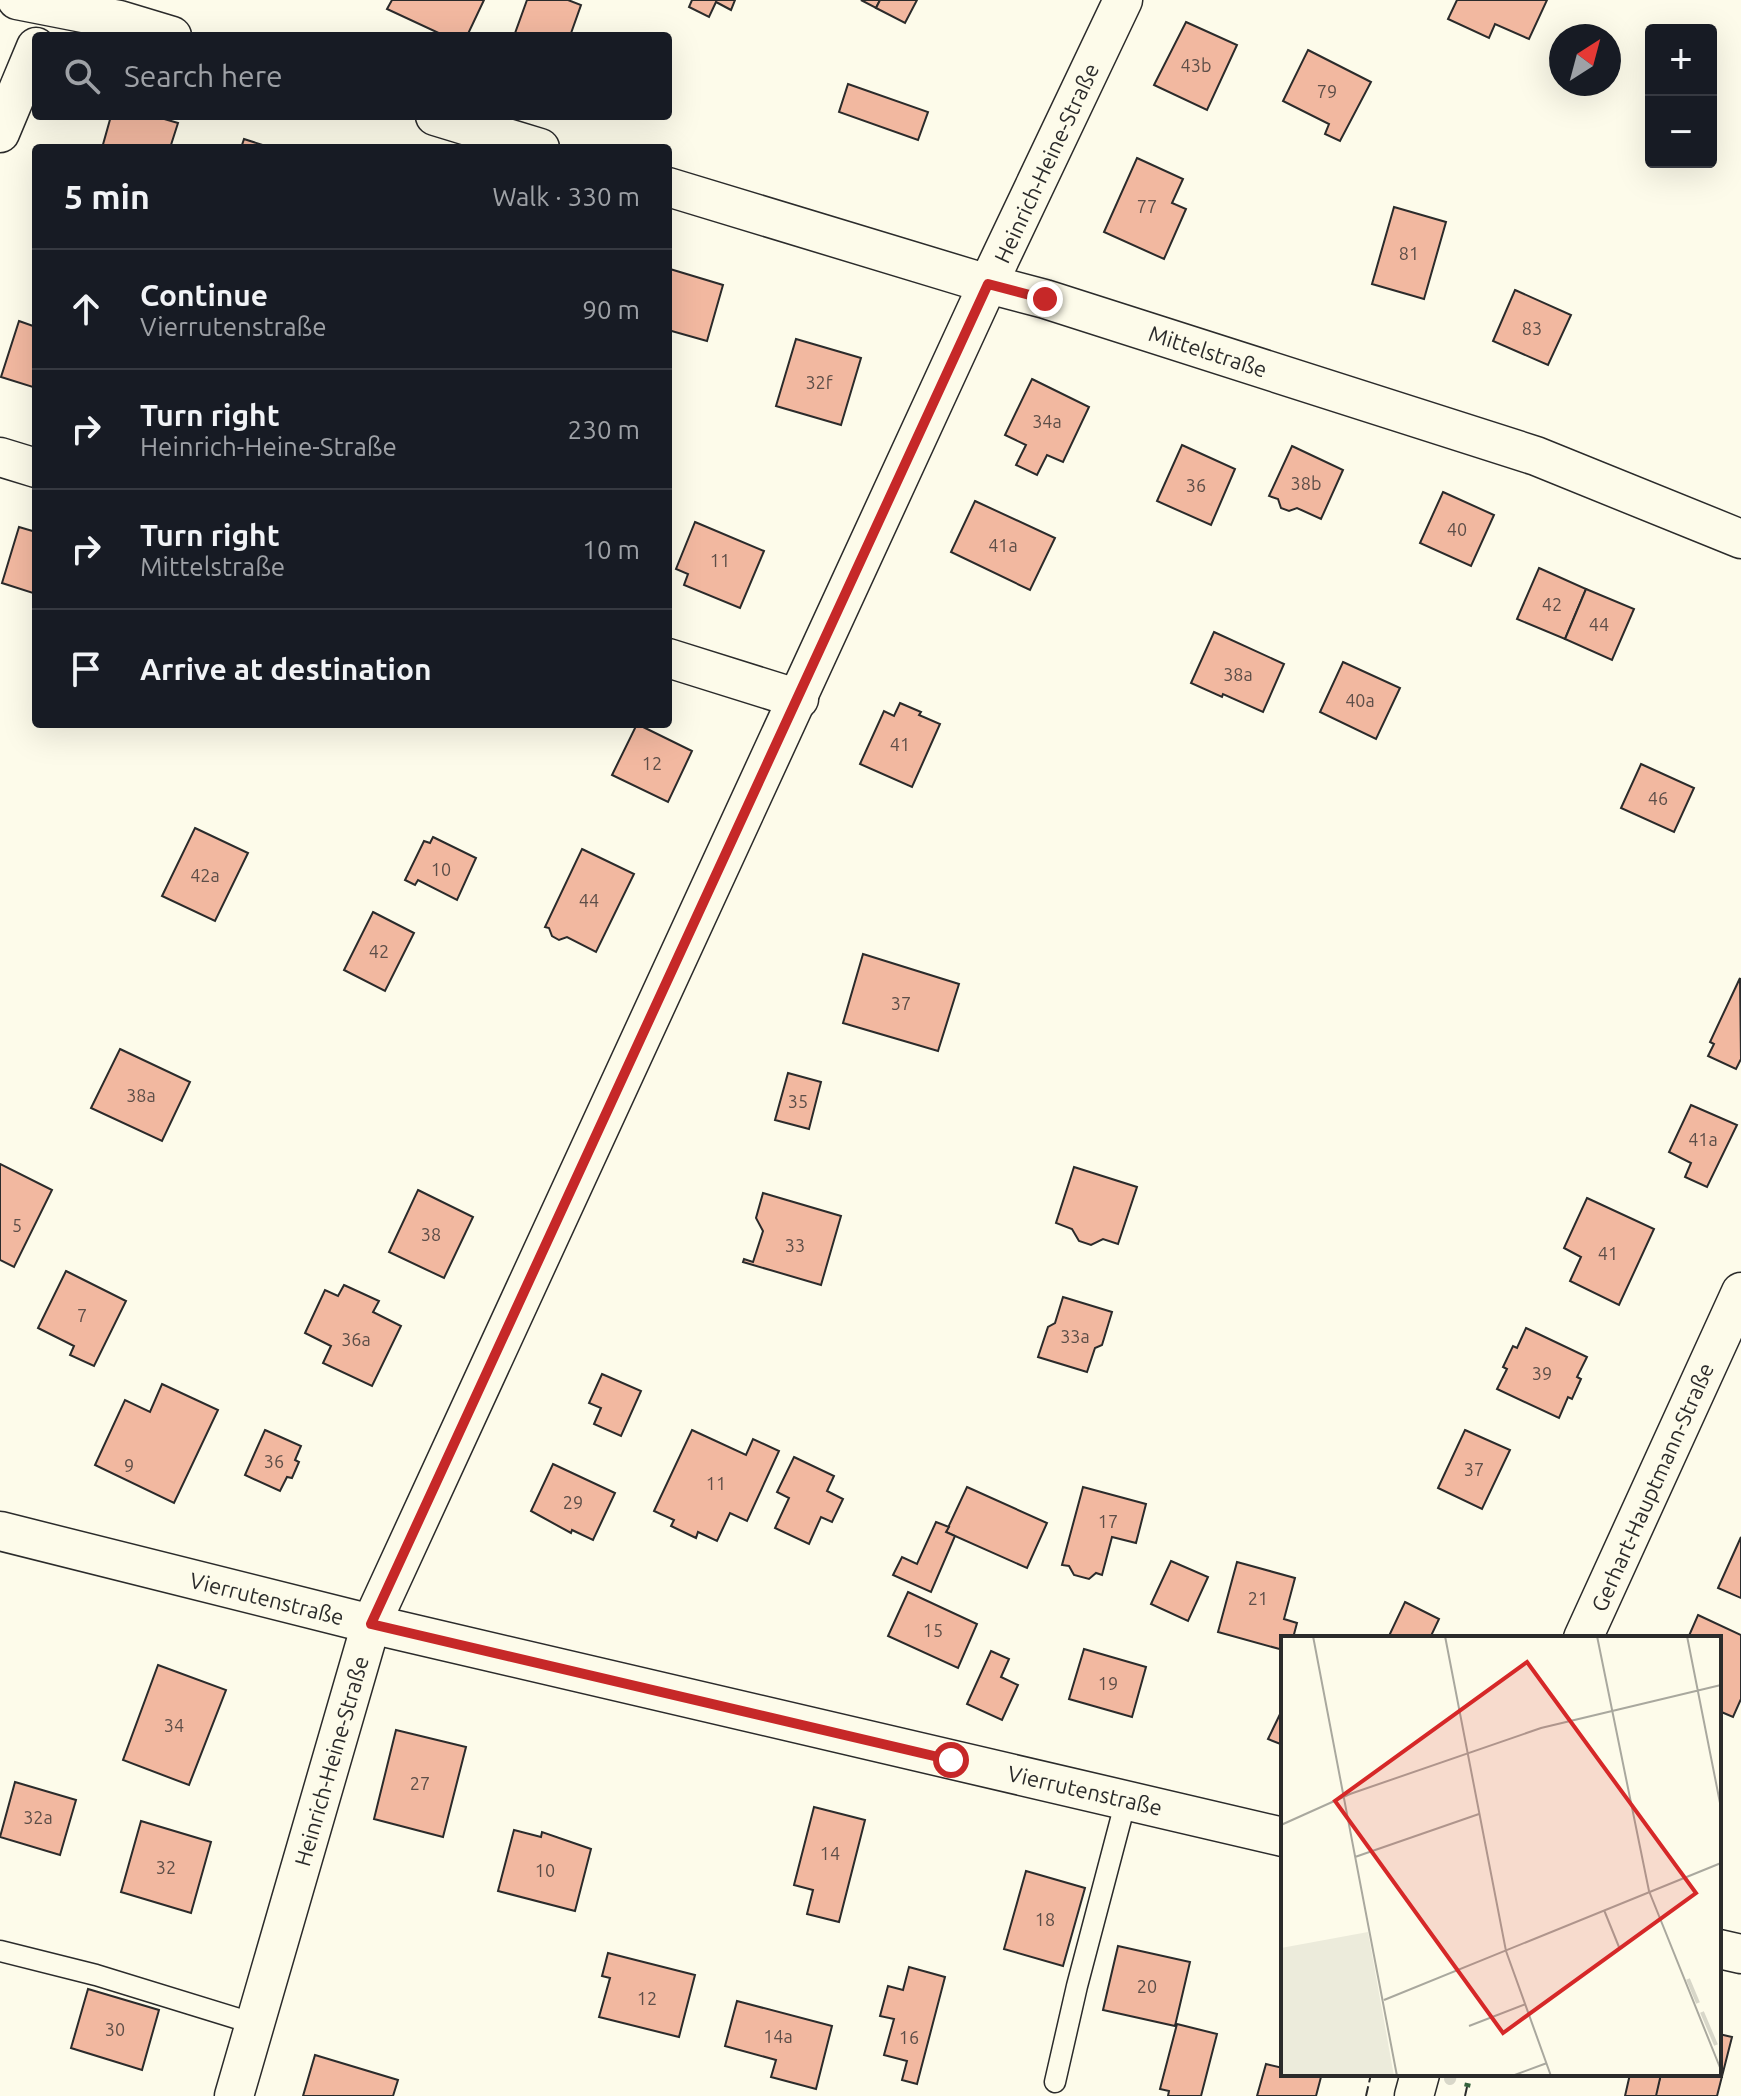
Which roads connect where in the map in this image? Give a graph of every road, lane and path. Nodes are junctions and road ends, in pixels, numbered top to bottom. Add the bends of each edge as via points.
1 (17, 0) edge
2 (1123, 0) edge
3 (50, 14) edge
4 (159, 32) edge
5 (32, 57) edge
6 (448, 120) edge
7 (0, 133) edge
8 (527, 144) edge
9 (672, 188) edge
10 (988, 284) junction
11 (0, 457) edge
12 (32, 467) edge
13 (1741, 539) edge
14 (672, 659) edge
15 (799, 699) junction
16 (1741, 1292) edge
17 (0, 1531) edge
18 (371, 1624) junction
19 (1584, 1636) edge
20 (1126, 1800) junction
21 (1281, 1837) edge
22 (1721, 1949) edge
23 (0, 1951) edge
24 (1741, 1954) edge
25 (255, 2024) junction
26 (1419, 2076) edge
27 (1055, 2082) dead end
28 (234, 2096) edge
29 (1414, 2096) edge

1 - 3 street
2 - 10 street, Heinrich-Heine-Straße
3 - 4 street via 119,20
5 - 7 street
6 - 8 street
9 - 10 street, Mittelstraße
10 - 13 street, Mittelstraße via 1536,456
10 - 15 street, Heinrich-Heine-Straße
11 - 12 street
14 - 15 street
15 - 18 street, Heinrich-Heine-Straße
16 - 19 street, Gerhart-Hauptmann-Straße
17 - 18 street, Vierrutenstraße
18 - 20 street, Vierrutenstraße
18 - 25 street, Heinrich-Heine-Straße
20 - 21 street, Vierrutenstraße
20 - 27 lane
22 - 24 street
23 - 25 lane
25 - 28 street, Heinrich-Heine-Straße
26 - 29 street

